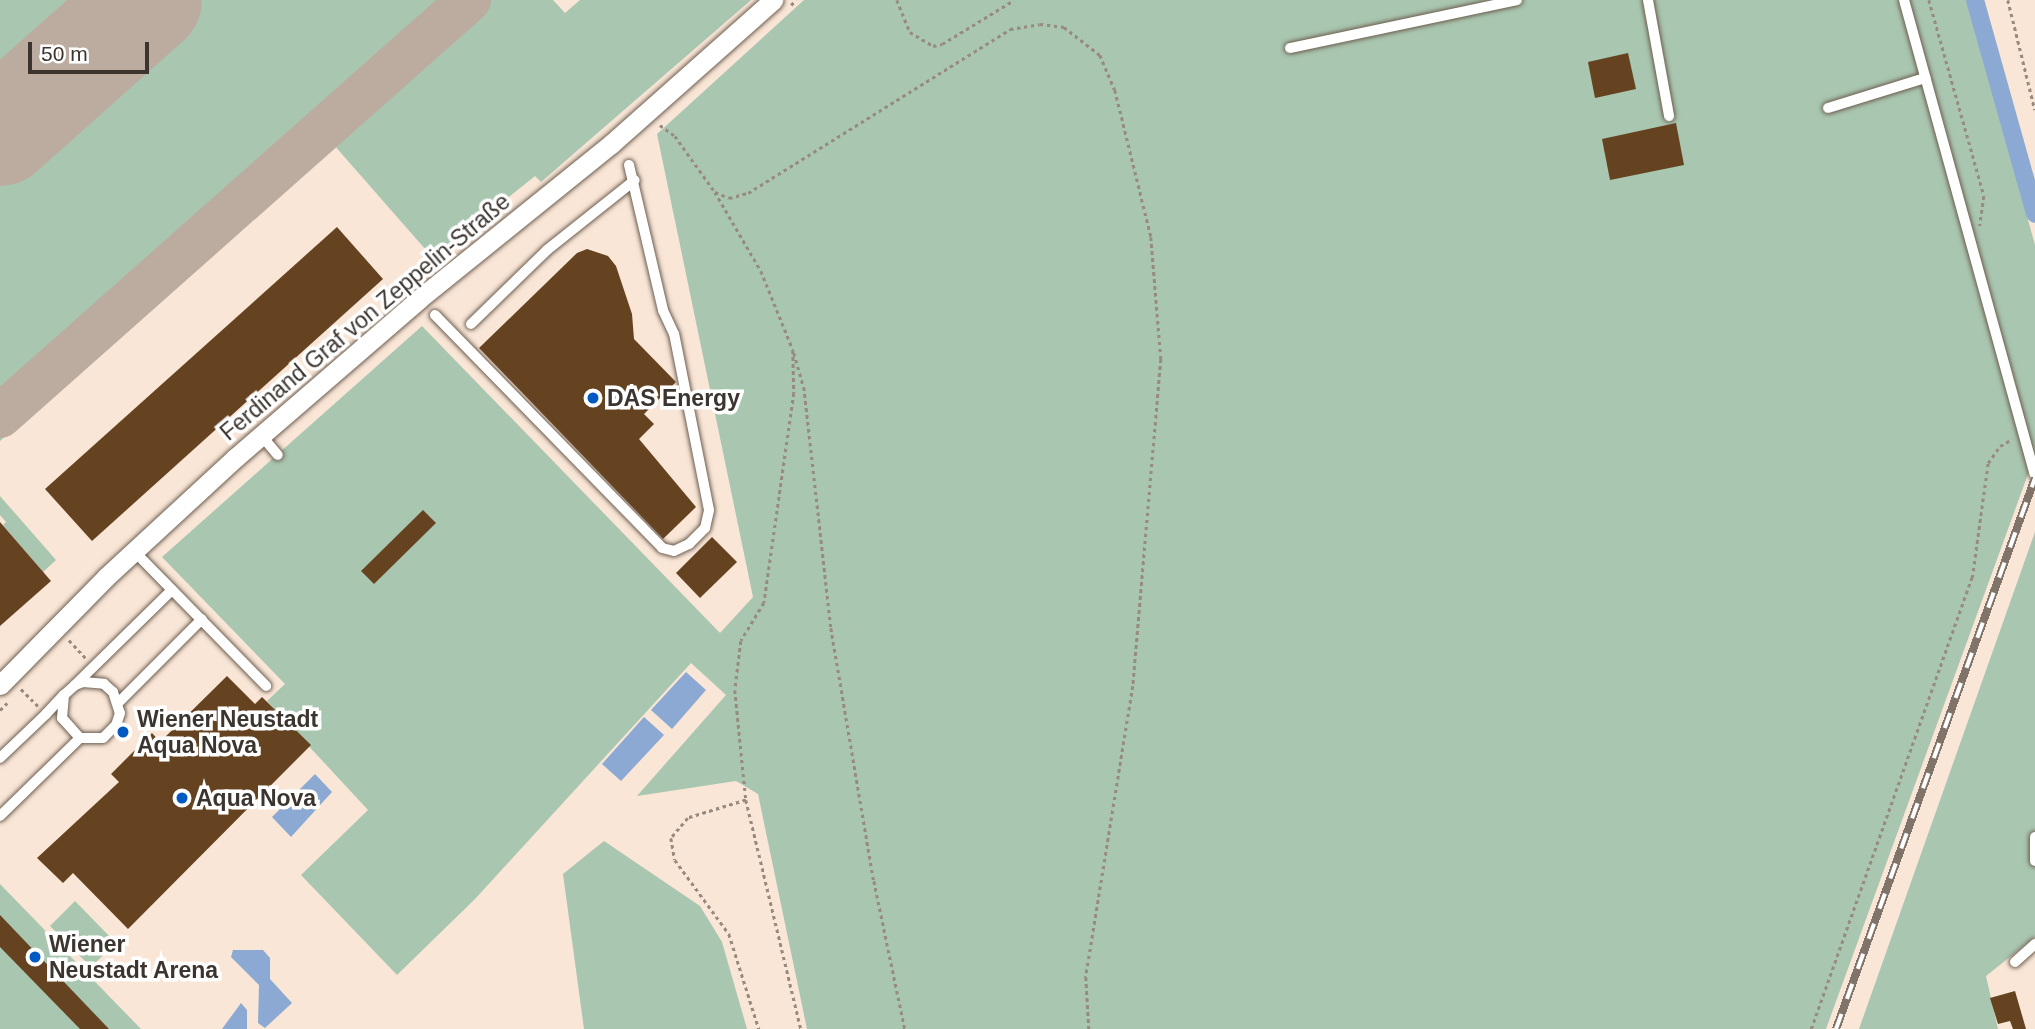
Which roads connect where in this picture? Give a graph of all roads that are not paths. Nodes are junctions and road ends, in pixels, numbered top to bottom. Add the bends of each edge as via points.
1 (1517, 0) edge
2 (1648, 0) edge
3 (1904, 0) edge
4 (780, 4) edge
5 (1290, 48) dead end
6 (1925, 78) junction
7 (1828, 108) dead end
8 (1669, 116) dead end
9 (629, 165) dead end
10 (635, 180) junction
11 (435, 315) dead end
12 (471, 324) dead end
13 (261, 435) junction
14 (278, 455) dead end
15 (2035, 474) edge
16 (134, 551) junction
17 (172, 590) junction
18 (202, 619) junction
19 (0, 685) edge
20 (75, 685) junction
21 (267, 686) dead end
22 (64, 695) junction
23 (119, 702) junction
24 (80, 738) junction
25 (0, 758) edge
26 (0, 816) edge
27 (2035, 837) edge
28 (2035, 861) edge
29 (2035, 944) edge
30 (2015, 962) dead end

1 - 5 lane
2 - 8 lane
3 - 6 lane
4 - 13 street, Ferdinand Graf von Zeppelin-Straße via 652,123 419,299
6 - 7 lane
6 - 15 lane
9 - 10 lane
10 - 11 lane via 663,310 674,334 709,510 705,528 690,544 674,551 662,548
10 - 12 lane via 547,250
13 - 14 lane
13 - 16 street, Ferdinand Graf von Zeppelin-Straße
16 - 17 lane
16 - 19 street, Ferdinand Graf von Zeppelin-Straße
17 - 18 lane
17 - 20 lane
18 - 21 lane
18 - 23 lane
20 - 22 lane
20 - 23 lane via 104,684
22 - 24 lane via 62,718
22 - 25 lane
23 - 24 lane via 116,725 103,738
24 - 26 lane
27 - 28 lane
29 - 30 lane

